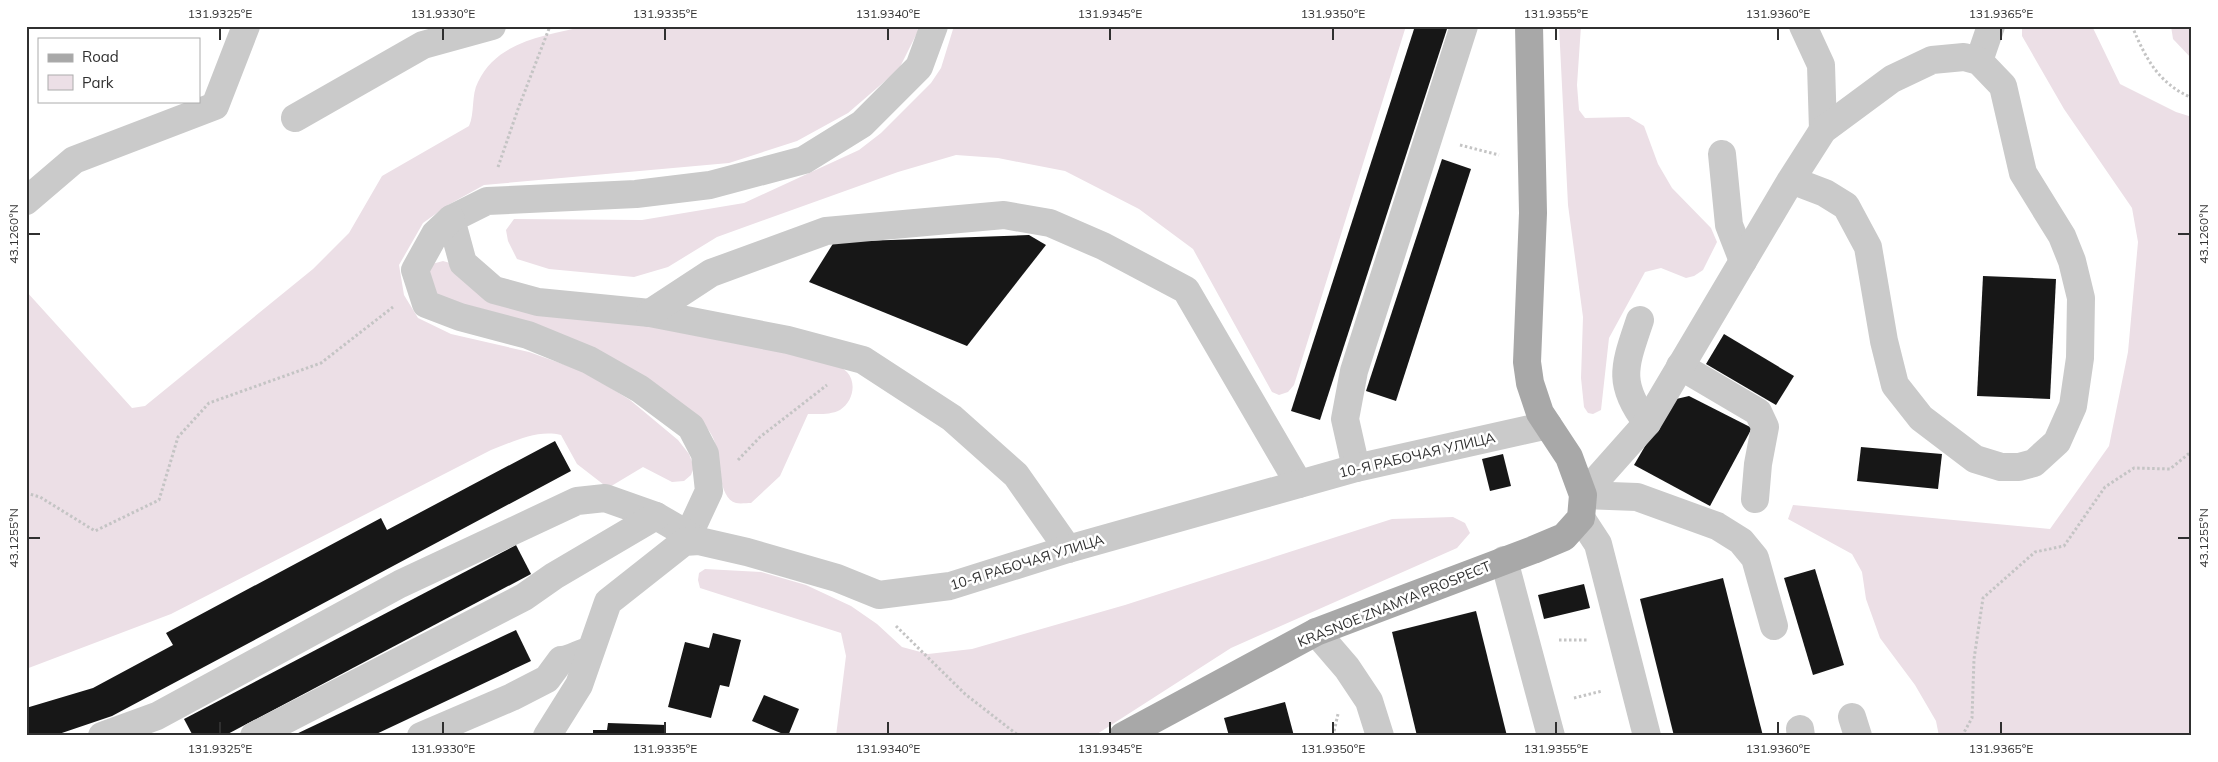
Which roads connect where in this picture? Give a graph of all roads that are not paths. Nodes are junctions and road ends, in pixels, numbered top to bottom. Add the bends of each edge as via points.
1 (246, 26) edge
2 (492, 26) edge
3 (934, 26) edge
4 (1464, 26) edge
5 (1529, 26) edge
6 (1803, 26) edge
7 (1992, 26) edge
8 (1979, 61) junction
9 (295, 118) dead end
10 (1823, 130) junction
11 (1722, 154) dead end
12 (1791, 180) junction
13 (26, 201) edge
14 (451, 219) junction
15 (1743, 261) junction
16 (650, 313) junction
17 (1640, 320) dead end
18 (1680, 366) junction
19 (1647, 424) junction
20 (1548, 425) junction
21 (1356, 468) junction
22 (1299, 484) junction
23 (1755, 499) dead end
24 (656, 516) junction
25 (1576, 517) junction
26 (694, 538) junction
27 (1068, 549) junction
28 (1504, 560) junction
29 (1774, 626) dead end
30 (1316, 632) junction
31 (590, 651) junction
32 (102, 736) edge
33 (254, 736) edge
34 (421, 736) edge
35 (547, 736) edge
36 (1123, 736) edge
37 (1380, 736) edge
38 (1551, 736) edge
39 (1647, 736) edge

1 - 13 street via 216,106 74,160
2 - 9 street via 423,45
3 - 14 street via 919,67 862,124 804,160 710,185 636,194 487,201
4 - 21 street via 1354,371 1345,419
5 - 20 main road via 1533,213 1527,362 1540,413
6 - 10 street via 1821,65
7 - 8 street
8 - 10 street via 1964,57 1932,60 1892,80
8 - 12 street via 2002,86 2024,173 2062,236 2081,298 2080,358 2073,406 2057,442 2034,463 2001,467 1975,459 1921,418 1895,385 1868,247 1846,206 1825,192
10 - 12 street
11 - 15 street via 1729,225
12 - 15 street
14 - 16 street via 464,263 494,290 538,302
14 - 26 street via 434,234 415,270 426,304 460,317 528,335 590,360 640,390 690,427 705,454 709,491
15 - 18 street
16 - 22 street via 711,273 826,231 1004,215 1050,223 1103,246 1186,290
16 - 27 street via 788,340 863,360 952,418 1016,475
17 - 19 street via 1625,364 1633,405
18 - 19 street
18 - 23 street via 1758,412 1765,426
19 - 25 street
20 - 21 street, 10-Я РАБОЧАЯ УЛИЦА
20 - 25 main road via 1569,457
21 - 22 street, 10-Я РАБОЧАЯ УЛИЦА
22 - 27 street, 10-Я РАБОЧАЯ УЛИЦА
24 - 26 street, 10-Я РАБОЧАЯ УЛИЦА
24 - 32 street, 10-Я РАБОЧАЯ УЛИЦА via 605,498 577,501 400,584 157,716
24 - 33 street via 524,597
25 - 28 main road, KRASNOE ZNAMYA PROSPECT
25 - 29 street via 1638,497 1717,526 1741,541 1755,558
25 - 39 street via 1598,544
26 - 27 street, 10-Я РАБОЧАЯ УЛИЦА via 837,578 879,595 950,586
26 - 31 street via 684,542 608,602
28 - 30 main road, KRASNOE ZNAMYA PROSPECT
28 - 38 street
30 - 36 main road, KRASNOE ZNAMYA PROSPECT
30 - 37 street via 1370,701
31 - 34 street via 561,660 547,679 512,697
31 - 35 street via 579,685

